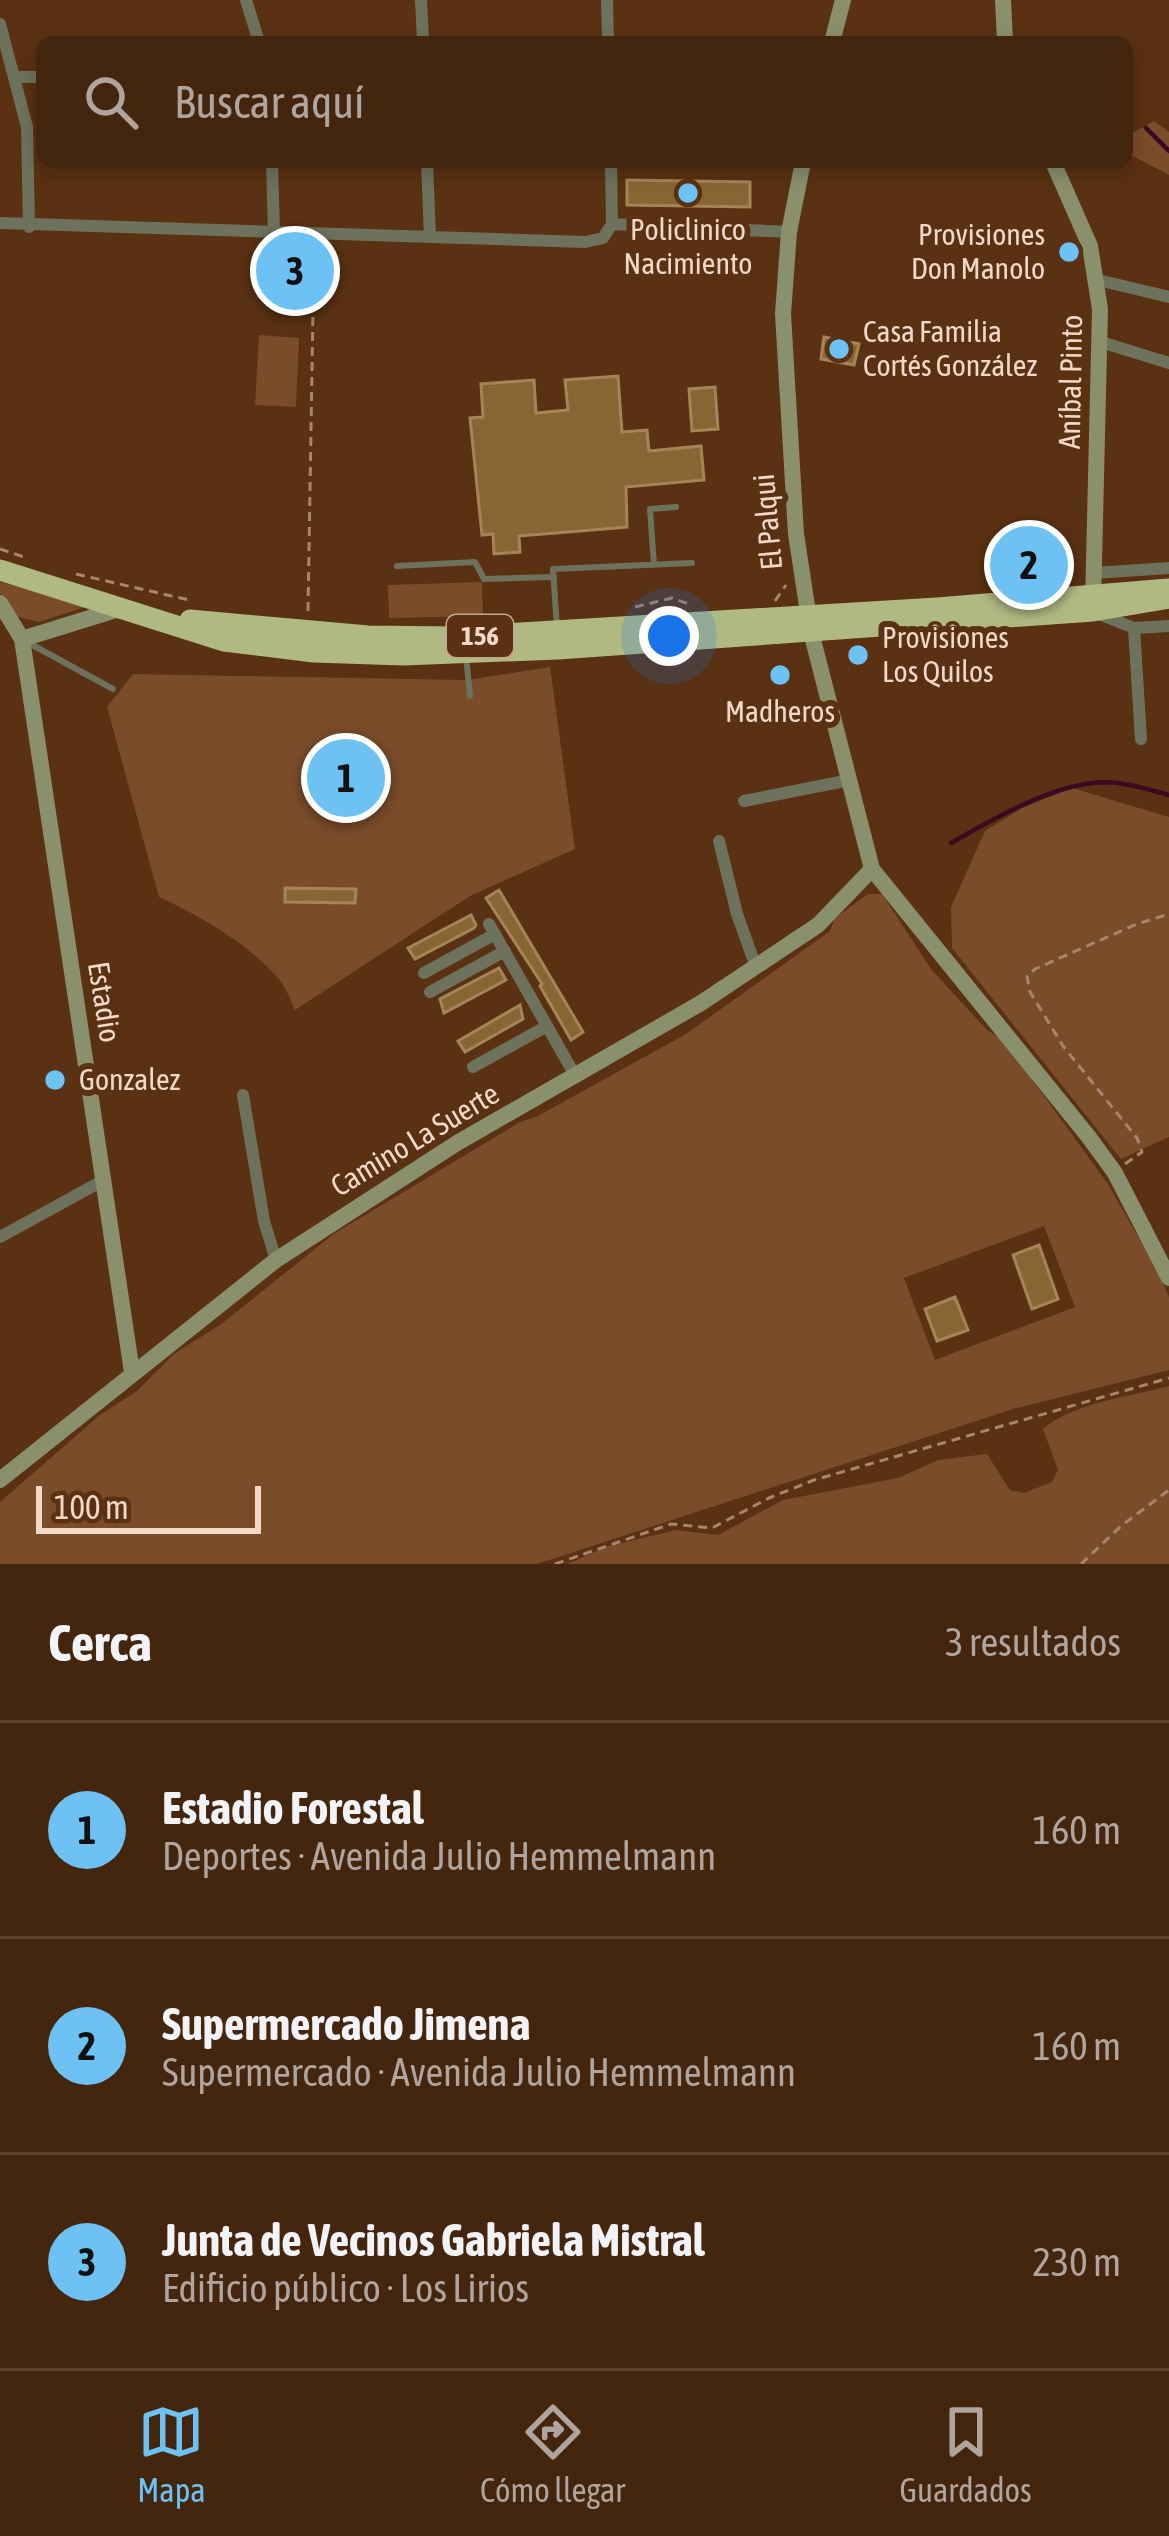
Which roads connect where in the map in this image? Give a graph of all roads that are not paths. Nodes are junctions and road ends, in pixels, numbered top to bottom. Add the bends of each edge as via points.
1 (246, 0) edge
2 (422, 0) edge
3 (607, 0) edge
4 (843, 0) edge
5 (1003, 0) edge
6 (0, 25) edge
7 (257, 36) edge
8 (423, 36) edge
9 (608, 36) edge
10 (834, 36) edge
11 (1005, 36) edge
12 (15, 77) junction
13 (36, 77) edge
14 (272, 168) edge
15 (427, 168) edge
16 (611, 168) edge
17 (802, 168) edge
18 (1056, 168) edge
19 (0, 223) edge
20 (612, 224) junction
21 (29, 226) junction
22 (789, 232) junction
23 (274, 233) junction
24 (430, 237) junction
25 (1097, 280) junction
26 (1169, 297) edge
27 (1101, 342) junction
28 (1169, 362) edge
29 (676, 507) dead end
30 (692, 563) dead end
31 (654, 565) junction
32 (397, 566) dead end
33 (1169, 568) edge
34 (0, 570) edge
35 (554, 577) junction
36 (1169, 589) edge
37 (1093, 592) junction
38 (1169, 598) edge
39 (0, 603) edge
40 (122, 608) junction
41 (154, 616) junction
42 (809, 623) junction
43 (1169, 626) edge
44 (1133, 628) junction
45 (22, 639) junction
46 (558, 640) junction
47 (466, 653) junction
48 (113, 689) dead end
49 (470, 696) dead end
50 (1141, 739) dead end
51 (850, 780) junction
52 (744, 801) dead end
53 (719, 841) dead end
54 (872, 869) junction
55 (505, 951) junction
56 (756, 967) junction
57 (424, 973) dead end
58 (430, 992) dead end
59 (547, 1026) junction
60 (472, 1067) dead end
61 (576, 1077) junction
62 (243, 1095) dead end
63 (104, 1180) junction
64 (0, 1237) edge
65 (276, 1260) junction
66 (1169, 1278) edge
67 (132, 1372) junction
68 (0, 1480) edge

1 - 7 street
2 - 8 street
3 - 9 street
4 - 10 street
5 - 11 street
6 - 12 street
12 - 13 street
12 - 21 street via 27,127
14 - 23 street
15 - 24 street
16 - 20 street
17 - 22 street, El Palqui
18 - 25 street, Aníbal Pinto
19 - 21 street
20 - 22 street
20 - 24 street via 593,242
21 - 23 street
22 - 42 street, El Palqui via 784,369
23 - 24 street
25 - 26 street
25 - 27 street, Aníbal Pinto
27 - 28 street
27 - 37 street, Aníbal Pinto
29 - 31 lane via 650,509
30 - 31 lane
31 - 35 lane via 554,568
32 - 35 lane via 475,562 484,579
33 - 37 street
34 - 40 highway, 156
35 - 46 lane
36 - 37 highway, 156
37 - 38 highway, 156
37 - 42 highway, 156
37 - 44 street
39 - 45 street, Estadio
40 - 41 highway, 156
40 - 45 street
41 - 46 highway, 156 via 368,636
41 - 47 highway, 156 via 224,641 314,652
42 - 46 highway, 156
42 - 51 street, El Palqui
43 - 44 street
44 - 50 street
45 - 48 lane
45 - 63 street, Estadio
46 - 47 highway, 156
47 - 49 lane
51 - 52 street
51 - 54 street, El Palqui
53 - 56 street
54 - 56 street, Camino La Suerte via 818,926
54 - 66 street via 1113,1170
55 - 57 street via 492,929
55 - 58 street
55 - 59 street
56 - 61 street, Camino La Suerte
59 - 60 street
59 - 61 street
61 - 65 street, Camino La Suerte
62 - 65 street
63 - 64 street
63 - 67 street, Estadio
65 - 67 street, Camino La Suerte
67 - 68 street, Camino La Suerte

